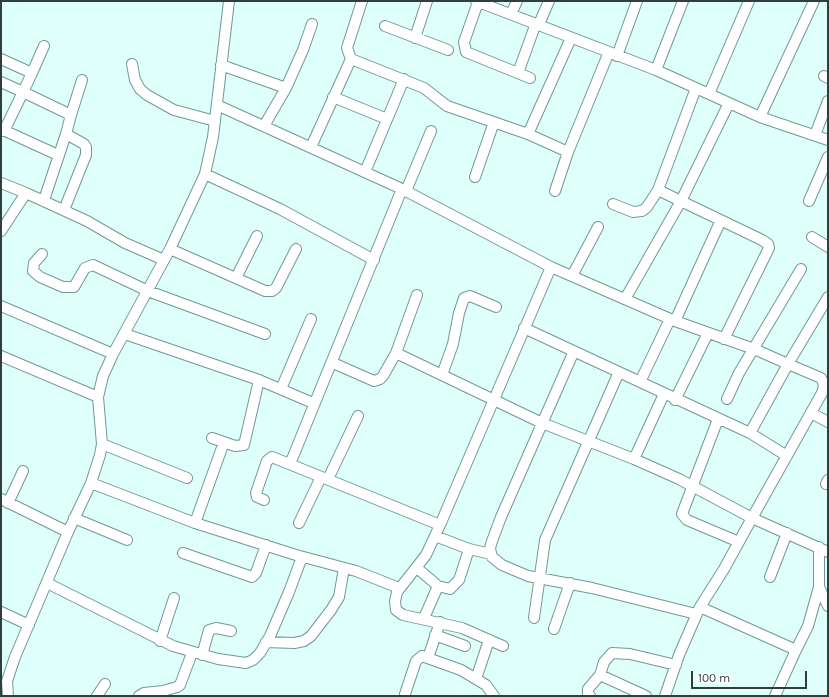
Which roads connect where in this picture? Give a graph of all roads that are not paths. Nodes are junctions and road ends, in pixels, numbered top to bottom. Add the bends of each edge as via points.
1 (229, 1) edge
2 (362, 1) edge
3 (427, 1) edge
4 (477, 1) edge
5 (517, 1) edge
6 (549, 1) edge
7 (637, 1) edge
8 (683, 1) edge
9 (748, 1) edge
10 (814, 1) edge
11 (511, 14) junction
12 (312, 24) dead end
13 (538, 24) junction
14 (385, 26) dead end
15 (415, 38) junction
16 (571, 38) junction
17 (44, 46) dead end
18 (448, 50) dead end
19 (613, 54) junction
20 (1, 59) edge
21 (351, 59) junction
22 (132, 64) dead end
23 (221, 65) junction
24 (656, 70) junction
25 (32, 73) junction
26 (518, 73) junction
27 (530, 78) dead end
28 (404, 79) junction
29 (82, 80) dead end
30 (1, 82) edge
31 (286, 88) junction
32 (696, 88) junction
33 (23, 92) junction
34 (709, 94) junction
35 (333, 97) junction
36 (828, 101) edge
37 (729, 103) junction
38 (217, 105) junction
39 (71, 114) junction
40 (760, 117) junction
41 (387, 119) junction
42 (215, 121) junction
43 (494, 122) junction
44 (264, 126) junction
45 (2, 130) edge
46 (430, 131) dead end
47 (66, 134) junction
48 (528, 134) junction
49 (815, 136) junction
50 (828, 140) edge
51 (311, 147) junction
52 (568, 152) junction
53 (58, 155) junction
54 (828, 157) edge
55 (365, 172) junction
56 (205, 174) junction
57 (475, 177) dead end
58 (1, 183) edge
59 (404, 190) junction
60 (658, 190) junction
61 (555, 191) dead end
62 (26, 193) junction
63 (44, 200) junction
64 (681, 201) junction
65 (809, 201) dead end
66 (613, 204) dead end
67 (64, 210) junction
68 (721, 220) junction
69 (598, 227) dead end
70 (1, 231) edge
71 (257, 236) dead end
72 (812, 237) dead end
73 (828, 247) edge
74 (170, 249) junction
75 (296, 249) dead end
76 (42, 254) dead end
77 (164, 260) junction
78 (374, 260) junction
79 (551, 267) junction
80 (800, 269) dead end
81 (572, 276) junction
82 (236, 278) junction
83 (148, 291) junction
84 (417, 295) dead end
85 (828, 297) edge
86 (626, 299) junction
87 (1, 306) edge
88 (496, 307) dead end
89 (311, 319) dead end
90 (673, 320) junction
91 (524, 328) junction
92 (708, 333) junction
93 (125, 334) junction
94 (265, 334) dead end
95 (724, 339) junction
96 (754, 349) junction
97 (574, 351) junction
98 (396, 353) junction
99 (113, 354) junction
100 (1, 356) edge
101 (332, 363) junction
102 (788, 364) junction
103 (619, 372) junction
104 (442, 376) junction
105 (259, 380) junction
106 (640, 382) junction
107 (281, 389) junction
108 (664, 394) junction
109 (98, 397) junction
110 (494, 398) junction
111 (727, 399) dead end
112 (675, 400) junction
113 (313, 403) junction
114 (811, 413) junction
115 (358, 416) dead end
116 (718, 419) junction
117 (828, 422) edge
118 (542, 423) junction
119 (750, 433) junction
120 (212, 438) dead end
121 (224, 442) junction
122 (589, 442) junction
123 (102, 444) junction
124 (787, 456) junction
125 (634, 459) junction
126 (290, 464) junction
127 (23, 471) dead end
128 (188, 478) dead end
129 (325, 478) junction
130 (91, 483) junction
131 (691, 486) junction
132 (264, 500) dead end
133 (5, 501) edge
134 (74, 518) junction
135 (752, 518) junction
136 (195, 523) junction
137 (299, 523) dead end
138 (440, 525) junction
139 (68, 532) junction
140 (787, 533) junction
141 (434, 536) junction
142 (127, 540) dead end
143 (739, 542) junction
144 (266, 546) junction
145 (469, 549) junction
146 (824, 550) edge
147 (183, 553) dead end
148 (491, 554) junction
149 (302, 557) junction
150 (344, 568) junction
151 (416, 568) junction
152 (770, 577) dead end
153 (539, 578) junction
154 (47, 583) junction
155 (570, 583) junction
156 (438, 586) junction
157 (819, 587) junction
158 (399, 588) junction
159 (174, 598) dead end
160 (828, 606) edge
161 (698, 611) junction
162 (1, 612) edge
163 (424, 618) junction
164 (534, 618) dead end
165 (440, 622) junction
166 (28, 626) junction
167 (554, 629) dead end
168 (231, 631) dead end
169 (435, 635) junction
170 (160, 640) junction
171 (489, 640) junction
172 (266, 642) junction
173 (465, 646) dead end
174 (503, 646) dead end
175 (796, 650) junction
176 (197, 654) junction
177 (428, 658) junction
178 (676, 665) junction
179 (600, 675) junction
180 (476, 679) junction
181 (105, 684) dead end
182 (405, 694) dead end
183 (8, 696) edge
184 (97, 696) edge
185 (139, 696) edge
186 (494, 696) edge
187 (590, 696) edge
188 (646, 696) edge
189 (665, 696) edge
190 (775, 696) edge

1 - 23 street
2 - 21 street via 347,48
3 - 15 street
4 - 11 street
4 - 26 street via 464,42 466,52
5 - 11 street
6 - 13 street
7 - 19 street
8 - 24 street
9 - 34 street
10 - 40 street
11 - 13 street
12 - 31 street
13 - 16 street
13 - 26 street
14 - 15 street
15 - 18 street
16 - 19 street
16 - 48 street
17 - 25 street
19 - 24 street
19 - 52 street
20 - 25 street
21 - 28 street
21 - 35 street
22 - 42 street via 135,80 147,95 174,110
23 - 31 street
23 - 38 street
24 - 32 street
25 - 33 street
26 - 27 street
28 - 41 street
28 - 43 street via 424,88 447,106
29 - 39 street
30 - 33 street
31 - 44 street
32 - 34 street
32 - 60 street
33 - 39 street
33 - 45 street
34 - 37 street
35 - 41 street
35 - 51 street
36 - 49 street
37 - 40 street
37 - 64 street
38 - 42 street
38 - 44 street
39 - 47 street
40 - 49 street
41 - 55 street
42 - 56 street
43 - 48 street
43 - 57 street
44 - 51 street
45 - 53 street
46 - 59 street
47 - 53 street
47 - 67 street via 84,144 87,150
48 - 52 street
49 - 50 street
51 - 55 street
52 - 61 street
53 - 63 street
54 - 65 street
55 - 59 street
56 - 74 street
56 - 78 street via 280,209
58 - 62 street
59 - 78 street
59 - 79 street
60 - 64 street
60 - 66 street via 647,207 638,212
62 - 63 street
62 - 70 street
63 - 67 street
64 - 68 street
64 - 86 street
67 - 77 street via 125,243
68 - 90 street
68 - 95 street via 762,240 769,248
69 - 81 street
71 - 82 street
72 - 73 street
74 - 77 street
74 - 82 street
75 - 82 street via 272,291 265,291
76 - 83 street via 34,263 33,271 63,287 74,287 85,268 93,265
77 - 83 street
78 - 101 street
79 - 81 street
79 - 91 street
80 - 96 street
81 - 86 street
83 - 93 street
83 - 94 street
84 - 98 street
85 - 102 street
86 - 90 street
87 - 99 street
88 - 104 street via 470,296 464,298
89 - 107 street
90 - 92 street
90 - 106 street
91 - 97 street
91 - 110 street
92 - 95 street
92 - 112 street
93 - 99 street
93 - 105 street
95 - 96 street
96 - 102 street
96 - 111 street via 738,373
97 - 103 street
97 - 118 street
98 - 101 street via 383,376 374,381
98 - 104 street
99 - 109 street via 103,376
100 - 109 street
101 - 113 street
102 - 114 street via 821,378 823,382 822,393
102 - 119 street
103 - 106 street
103 - 122 street
104 - 110 street
105 - 107 street
105 - 121 street via 244,444 235,446
106 - 108 street
107 - 113 street
108 - 112 street
108 - 125 street
109 - 123 street
110 - 118 street
110 - 138 street
112 - 116 street
113 - 126 street
114 - 117 street
114 - 124 street
115 - 129 street
116 - 119 street
116 - 131 street
118 - 122 street
118 - 148 street via 500,517 491,544
119 - 124 street
120 - 121 street
121 - 136 street
122 - 125 street
122 - 153 street via 545,540
123 - 128 street
123 - 130 street
124 - 135 street
125 - 131 street
126 - 129 street
126 - 132 street via 272,457 267,461 256,493 257,497
127 - 133 street
129 - 137 street
129 - 138 street
130 - 134 street
130 - 136 street
131 - 135 street
131 - 143 street via 682,512 683,517
133 - 139 street
134 - 139 street
134 - 142 street
135 - 140 street
135 - 143 street
136 - 144 street
138 - 141 street
139 - 154 street
140 - 146 street
140 - 152 street
141 - 145 street
141 - 151 street via 426,555
143 - 161 street
144 - 147 street via 252,577
144 - 149 street
145 - 148 street
145 - 156 street via 456,584 450,589
146 - 157 street
148 - 153 street via 498,563 511,570
149 - 150 street
149 - 172 street
150 - 158 street
150 - 172 street via 338,596 328,615 311,636 294,643
151 - 156 street
151 - 158 street
153 - 155 street
153 - 164 street
154 - 166 street
154 - 170 street
155 - 161 street
155 - 167 street
156 - 163 street
157 - 160 street
157 - 175 street via 808,626
158 - 163 street via 395,596 396,610 403,615
159 - 170 street
161 - 175 street
161 - 178 street
162 - 166 street
163 - 165 street
165 - 169 street
165 - 171 street
166 - 183 street via 10,670 7,681
168 - 176 street via 216,628 209,630
169 - 173 street
169 - 177 street
170 - 176 street
171 - 174 street
171 - 180 street
172 - 176 street via 260,653 246,663
175 - 190 street
176 - 185 street via 180,685
177 - 180 street via 454,667
177 - 182 street via 422,656 416,661
178 - 179 street via 618,652 608,657
178 - 189 street
179 - 187 street via 588,689
179 - 188 street
180 - 186 street via 486,685
181 - 184 street

